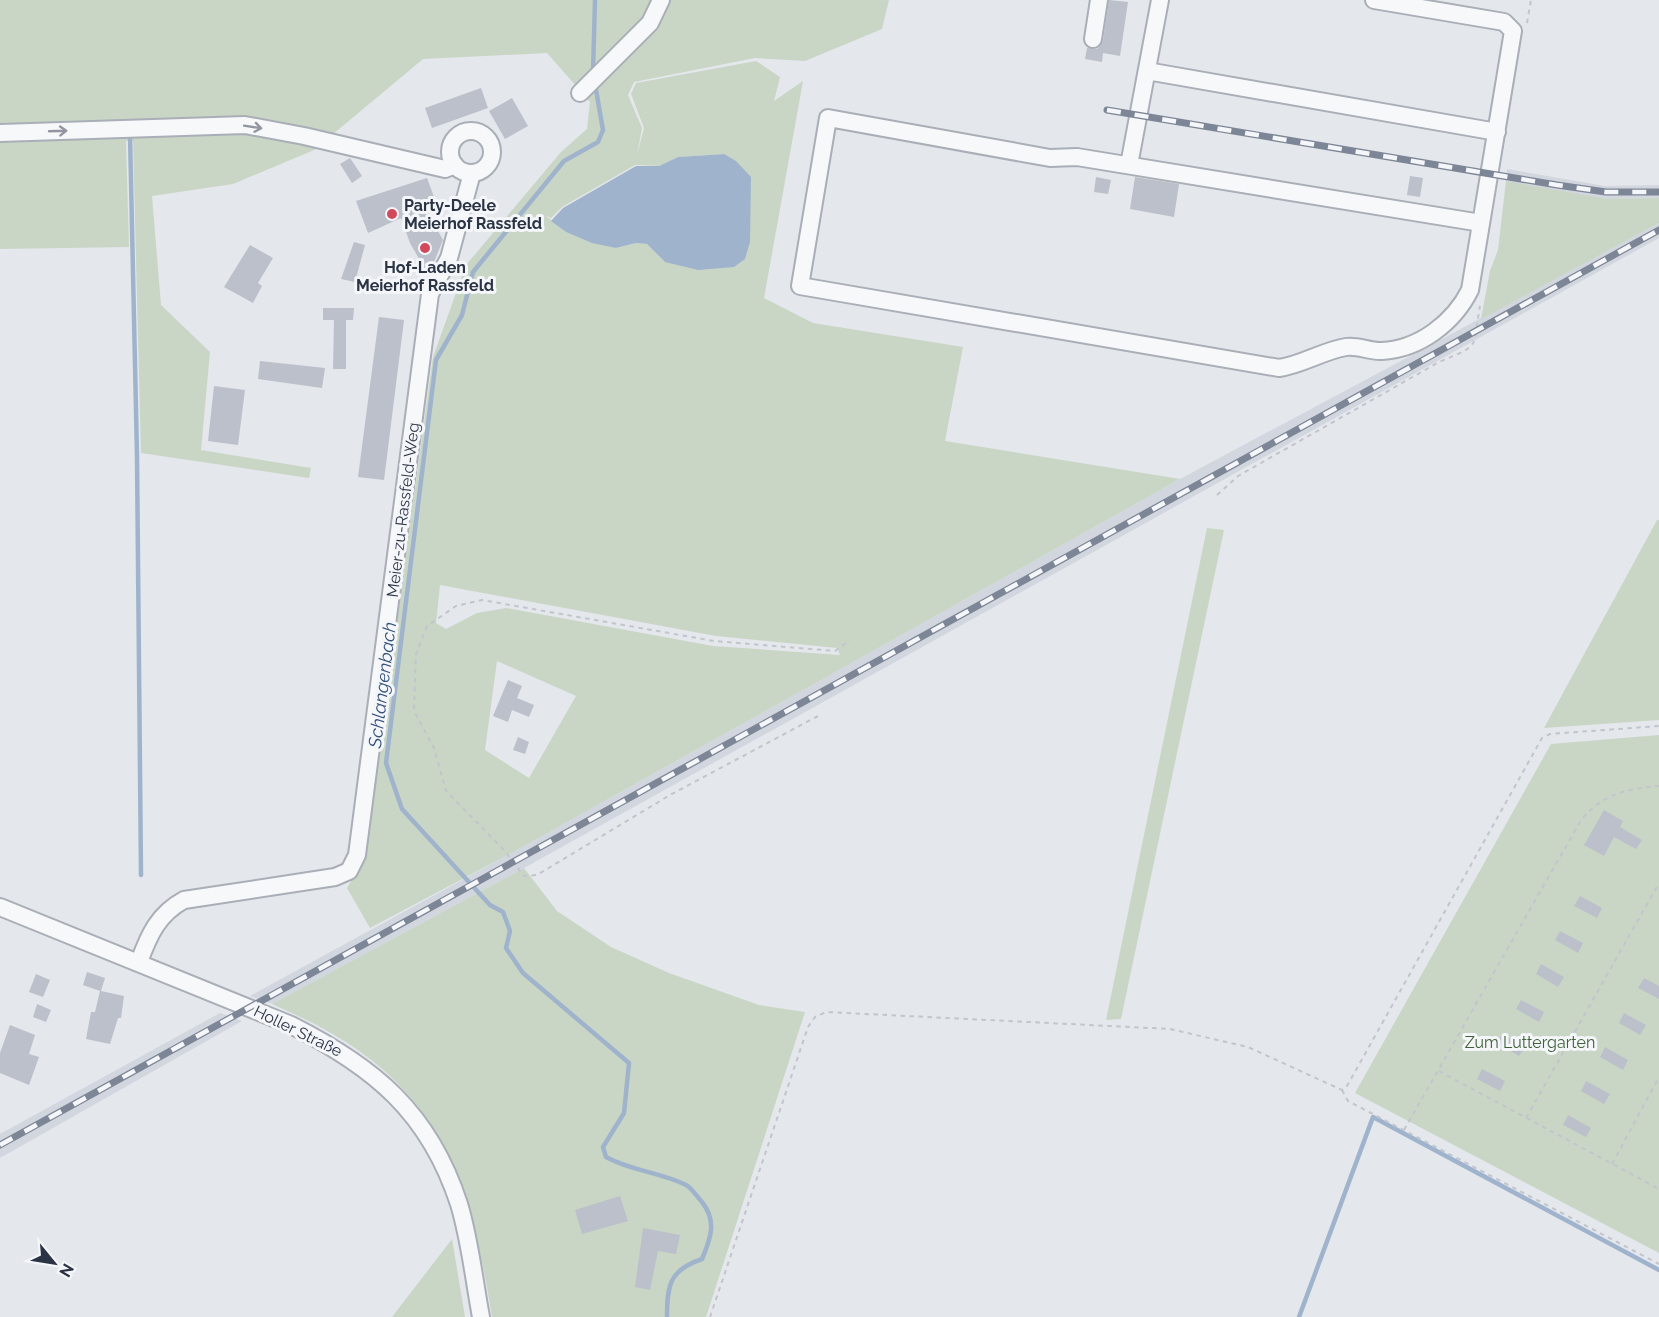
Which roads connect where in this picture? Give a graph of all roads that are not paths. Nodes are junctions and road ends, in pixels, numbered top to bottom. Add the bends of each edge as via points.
1 (661, 0) edge
2 (1099, 0) edge
3 (1160, 0) edge
4 (1374, 0) edge
5 (1093, 39) dead end
6 (1147, 71) junction
7 (580, 93) dead end
8 (1497, 132) junction
9 (0, 133) edge
10 (454, 165) junction
11 (1129, 165) junction
12 (472, 173) junction
13 (1481, 223) junction
14 (0, 907) edge
15 (138, 962) junction
16 (481, 1317) edge

1 - 7 street via 650,23
2 - 5 street
3 - 6 street
4 - 8 street via 1504,22 1513,32
6 - 8 street
6 - 11 street
8 - 13 street
9 -> 10 street via 245,125 445,169
10 - 12 street
10 - 12 street via 452,142 463,132 476,131 488,139 493,152 482,170
11 - 13 street
11 - 13 street via 1077,157 1050,158 828,118 800,286 1279,368 1349,346 1382,351 1404,346 1443,327 1470,290
12 - 15 street, Meier-zu-Rassfeld-Weg via 449,258 430,294 357,855 349,871 335,877 184,900 168,909 157,922
14 - 15 street, Holler Straße
15 - 16 street, Holler Straße via 323,1041 371,1071 391,1090 428,1140 455,1196

